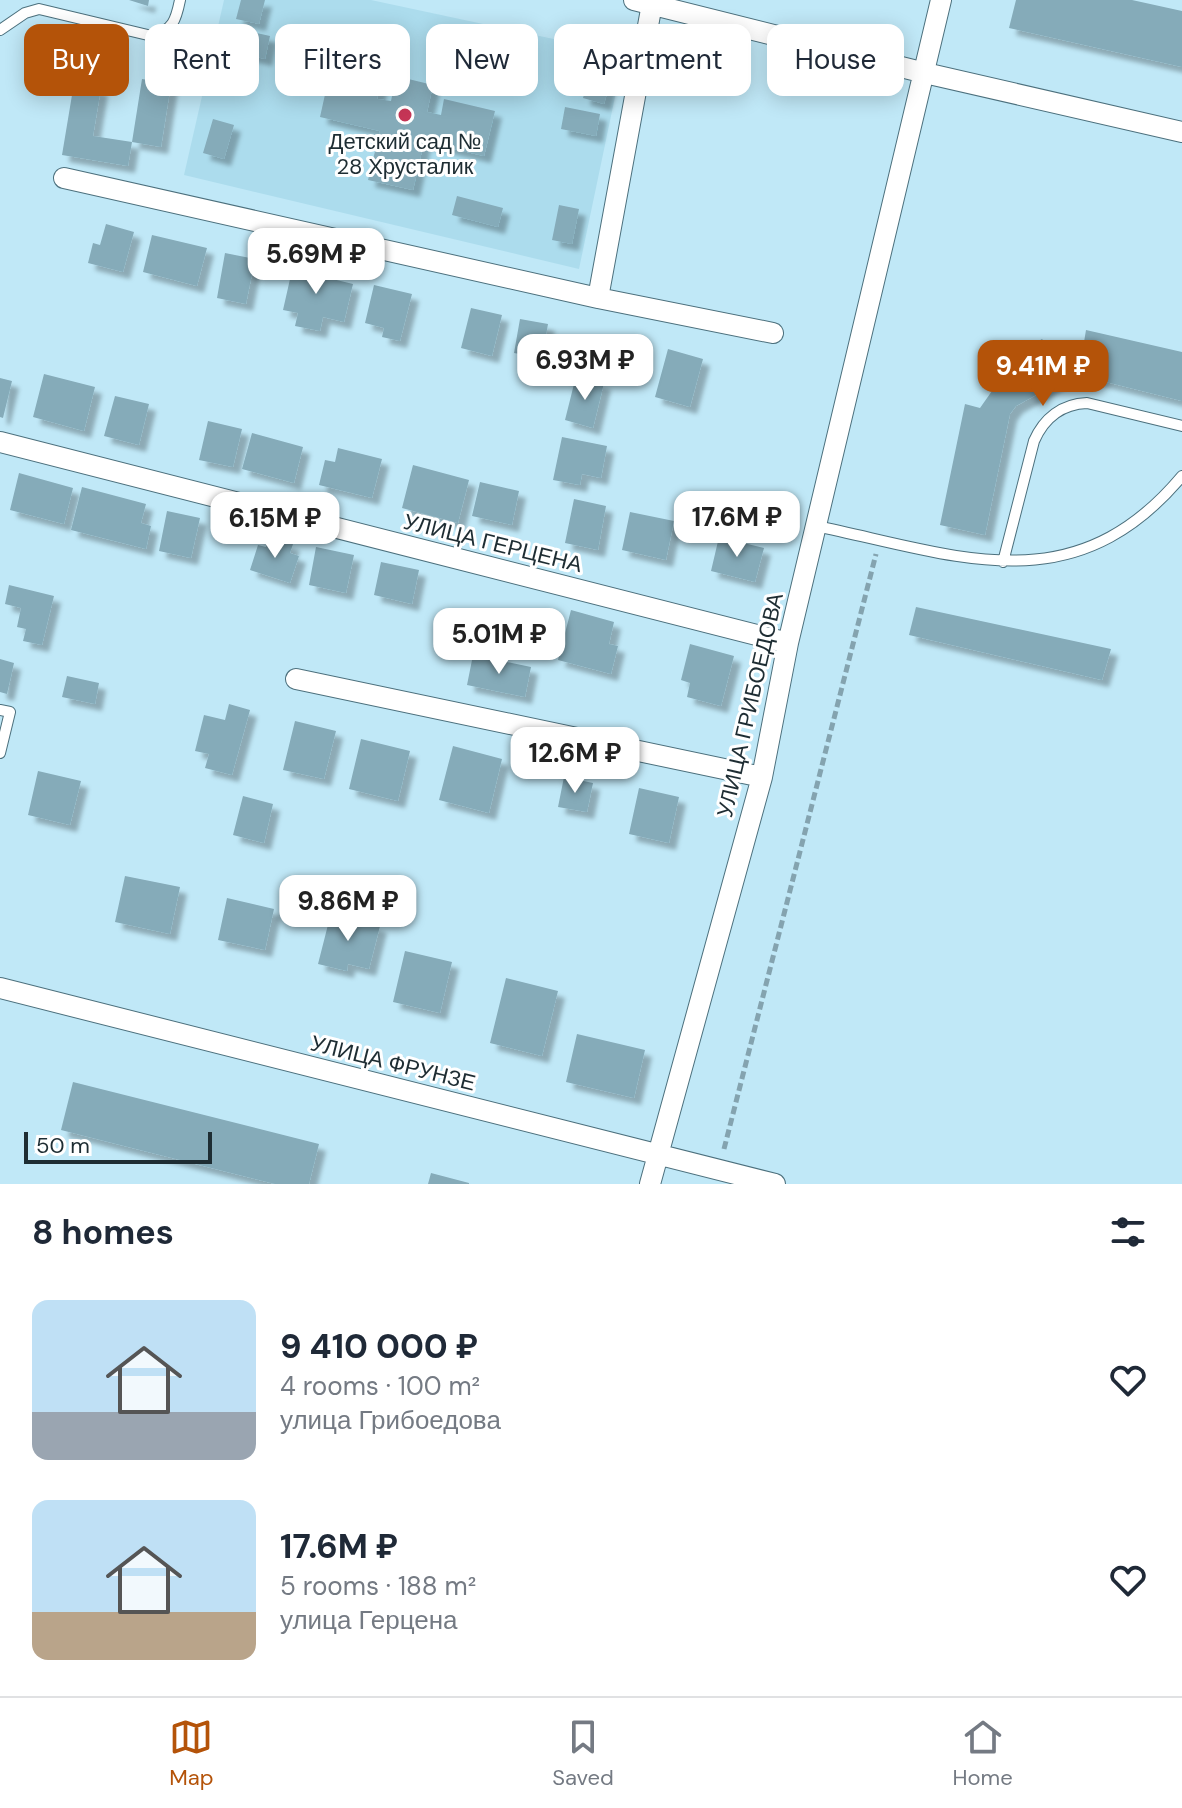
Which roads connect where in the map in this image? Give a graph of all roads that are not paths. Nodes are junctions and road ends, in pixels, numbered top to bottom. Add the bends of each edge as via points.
1 (180, 0) edge
2 (941, 0) edge
3 (643, 2) edge
4 (0, 30) edge
5 (925, 73) junction
6 (1182, 132) edge
7 (64, 178) dead end
8 (598, 298) junction
9 (773, 333) dead end
10 (1182, 426) edge
11 (0, 442) edge
12 (1182, 476) edge
13 (816, 526) junction
14 (1003, 562) junction
15 (788, 643) junction
16 (296, 679) dead end
17 (0, 710) edge
18 (0, 753) edge
19 (762, 777) junction
20 (0, 988) edge
21 (656, 1154) junction
22 (650, 1184) edge
23 (775, 1184) edge

1 - 4 lane via 176,21 166,32 152,36 39,9
2 - 5 street, УЛИЦА ГРИБОЕДОВА
3 - 5 street
3 - 8 street
5 - 6 street
5 - 13 street, УЛИЦА ГРИБОЕДОВА
7 - 8 street
8 - 9 street
10 - 14 lane via 1087,403 1057,412 1034,441
11 - 15 street, УЛИЦА ГЕРЦЕНА
12 - 14 lane via 1165,496 1100,543 1066,557
13 - 14 lane via 953,557
13 - 15 street, УЛИЦА ГРИБОЕДОВА
15 - 19 street, УЛИЦА ГРИБОЕДОВА
16 - 19 street
17 - 18 lane via 10,712
19 - 21 street, УЛИЦА ГРИБОЕДОВА
20 - 21 street, УЛИЦА ФРУНЗЕ
21 - 22 street, УЛИЦА ГРИБОЕДОВА
21 - 23 street, УЛИЦА ФРУНЗЕ

